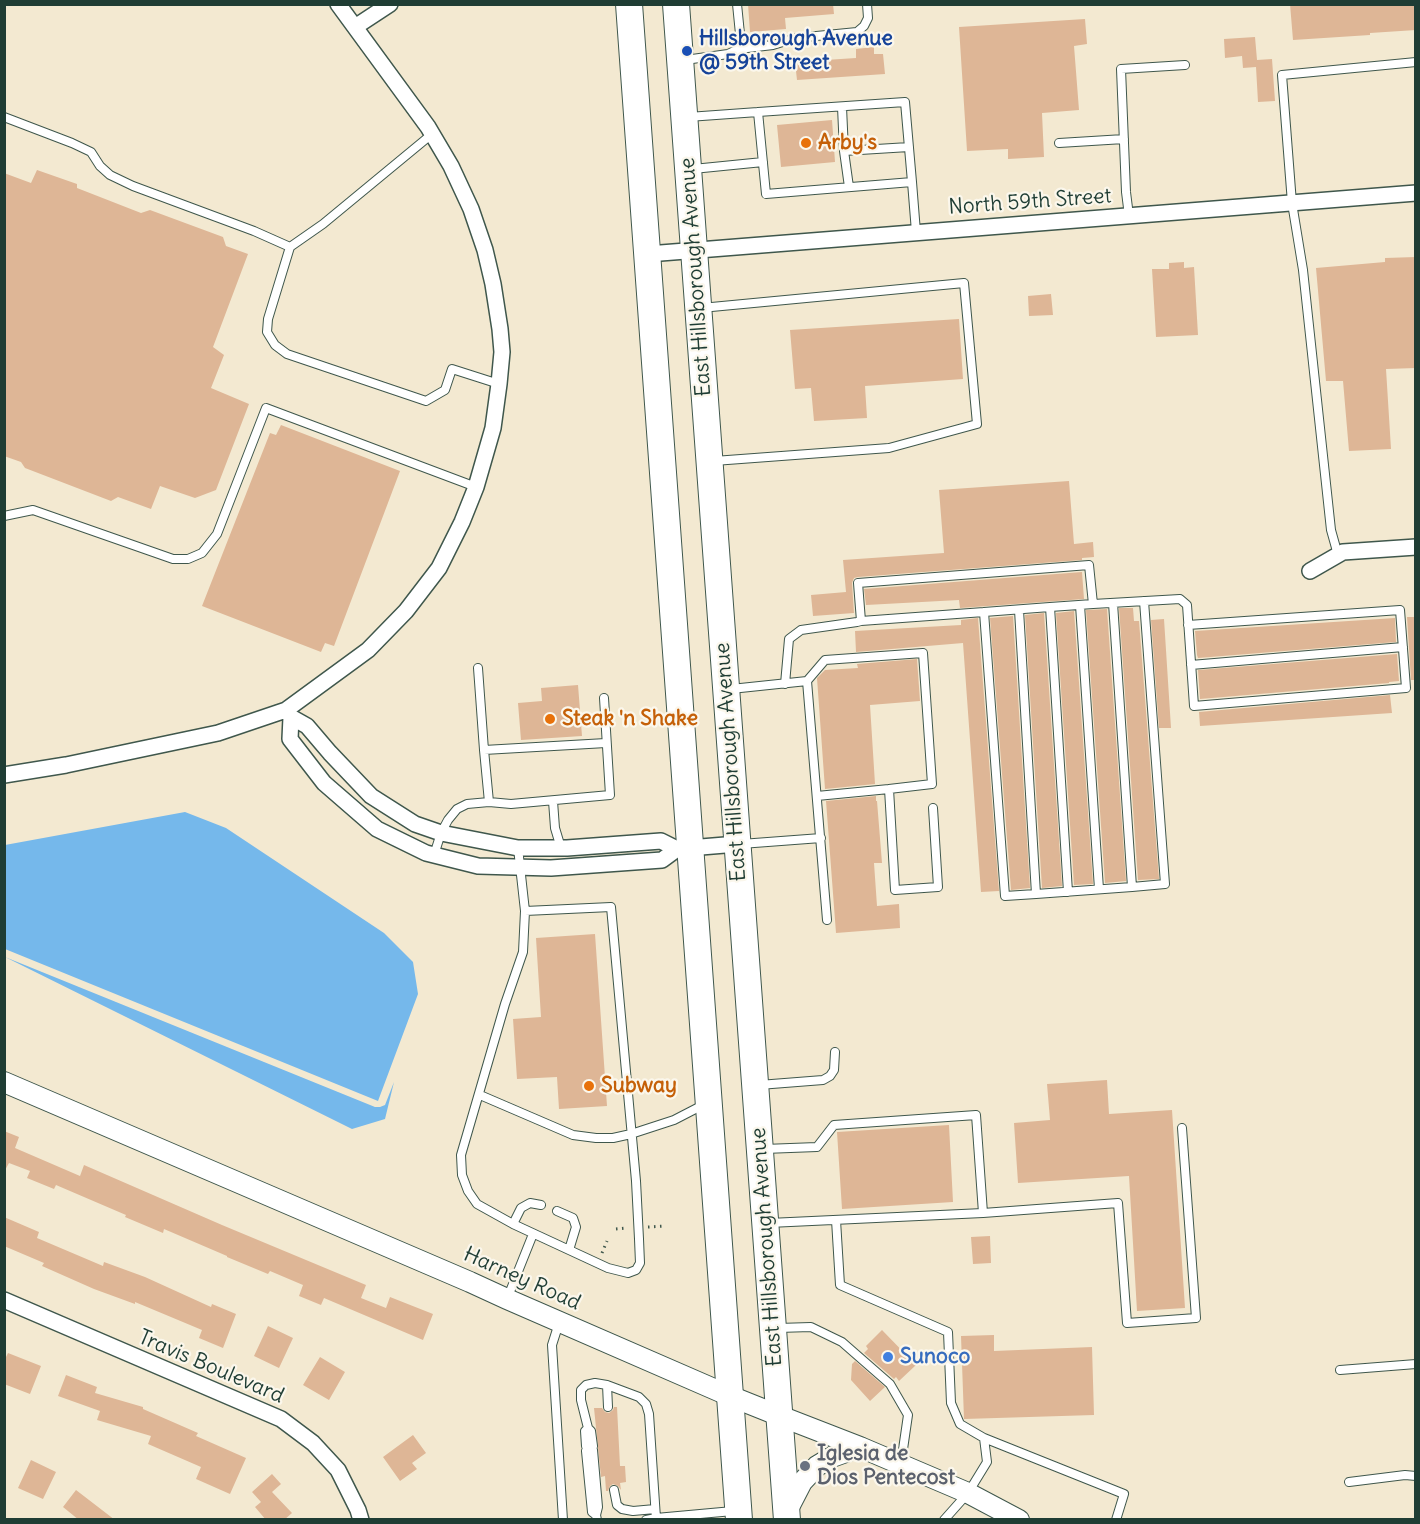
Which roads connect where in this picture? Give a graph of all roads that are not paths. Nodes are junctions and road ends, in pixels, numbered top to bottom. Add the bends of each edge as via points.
1 (390, 4) edge
2 (618, 4) edge
3 (629, 4) edge
4 (676, 4) edge
5 (737, 4) edge
6 (867, 4) edge
7 (346, 7) edge
8 (355, 27) junction
9 (739, 49) junction
10 (633, 58) junction
11 (680, 61) junction
12 (1416, 62) edge
13 (1185, 65) dead end
14 (842, 107) junction
15 (758, 112) junction
16 (4, 117) edge
17 (684, 117) junction
18 (432, 134) junction
19 (1124, 139) junction
20 (1059, 143) dead end
21 (909, 147) junction
22 (844, 151) junction
23 (763, 162) junction
24 (688, 170) junction
25 (912, 182) junction
26 (849, 187) junction
27 (1416, 193) edge
28 (1292, 203) junction
29 (1129, 216) junction
30 (916, 232) junction
31 (290, 247) junction
32 (694, 249) junction
33 (648, 254) junction
34 (699, 308) junction
35 (499, 384) junction
36 (710, 461) junction
37 (476, 487) junction
38 (4, 516) edge
39 (1416, 547) edge
40 (1338, 555) junction
41 (1310, 571) dead end
42 (1144, 601) junction
43 (1113, 603) junction
44 (1093, 604) junction
45 (1080, 605) junction
46 (1050, 607) junction
47 (1018, 610) junction
48 (984, 612) junction
49 (861, 621) junction
50 (1188, 625) junction
51 (1403, 647) junction
52 (1191, 665) junction
53 (478, 668) dead end
54 (807, 681) junction
55 (785, 684) junction
56 (726, 690) junction
57 (603, 698) dead end
58 (288, 713) junction
59 (606, 743) junction
60 (484, 750) junction
61 (4, 775) edge
62 (889, 789) junction
63 (817, 796) junction
64 (553, 801) junction
65 (489, 802) junction
66 (933, 808) dead end
67 (441, 833) junction
68 (820, 838) junction
69 (736, 844) junction
70 (518, 848) junction
71 (561, 848) junction
72 (684, 848) junction
73 (434, 855) junction
74 (520, 868) junction
75 (1132, 887) junction
76 (1099, 889) junction
77 (1068, 892) junction
78 (1036, 894) junction
79 (525, 911) junction
80 (827, 920) dead end
81 (835, 1052) dead end
82 (4, 1082) edge
83 (754, 1085) junction
84 (480, 1095) junction
85 (709, 1102) junction
86 (1182, 1128) dead end
87 (631, 1134) junction
88 (759, 1149) junction
89 (541, 1205) dead end
90 (557, 1211) dead end
91 (983, 1213) junction
92 (836, 1220) junction
93 (765, 1223) junction
94 (513, 1224) junction
95 (533, 1234) junction
96 (569, 1250) junction
97 (507, 1299) junction
98 (4, 1300) edge
99 (559, 1322) junction
100 (773, 1329) junction
101 (1416, 1364) edge
102 (1340, 1370) dead end
103 (607, 1385) junction
104 (730, 1396) junction
105 (609, 1407) dead end
106 (780, 1416) junction
107 (984, 1438) junction
108 (860, 1447) junction
109 (901, 1465) junction
110 (1416, 1476) edge
111 (1349, 1482) dead end
112 (614, 1490) dead end
113 (968, 1493) junction
114 (656, 1514) edge
115 (738, 1515) edge
116 (787, 1516) edge
117 (597, 1517) edge
118 (361, 1520) edge
119 (563, 1520) edge
120 (646, 1520) edge
121 (944, 1520) edge
122 (1019, 1520) edge
123 (1116, 1520) edge

1 - 8 street
2 - 10 main road via 623,36
3 - 10 main road
4 - 11 main road, East Hillsborough Avenue
5 - 9 lane
6 - 9 lane via 868,18 857,32
7 - 8 street
8 - 18 street
9 - 11 lane
10 - 33 main road
11 - 17 main road, East Hillsborough Avenue
12 - 28 lane via 1282,75
13 - 19 lane via 1121,69
14 - 15 lane
14 - 21 lane via 905,102
14 - 22 lane
15 - 17 lane
15 - 23 lane
16 - 31 lane via 91,152 110,175 133,186
17 - 24 main road, East Hillsborough Avenue
18 - 31 lane
18 - 35 street via 471,209 484,250 500,329
19 - 20 lane
19 - 29 lane
21 - 22 lane
21 - 25 lane
22 - 26 lane
23 - 24 lane
23 - 26 lane via 766,194
24 - 32 main road, East Hillsborough Avenue
25 - 26 lane
25 - 30 lane
27 - 28 street, North 59th Street
28 - 29 street, North 59th Street
28 - 40 lane via 1331,530
29 - 30 street, North 59th Street
30 - 32 street, North 59th Street
31 - 35 lane via 267,332 287,354 426,401 445,390 452,369
32 - 33 street, North 59th Street
32 - 34 main road, East Hillsborough Avenue
33 - 72 main road
34 - 36 main road, East Hillsborough Avenue
34 - 36 lane via 963,284 977,424 889,448
35 - 37 street via 493,428
36 - 56 main road, East Hillsborough Avenue
37 - 38 lane via 267,408 217,534 202,553 188,559 173,560 33,510
37 - 58 street via 439,567 406,611 368,650
39 - 40 street
40 - 41 street
42 - 43 lane
42 - 50 lane via 1180,599 1187,605
42 - 75 lane via 1165,884
43 - 44 lane
43 - 75 lane
44 - 45 lane
44 - 49 lane via 1089,565 858,583
45 - 46 lane
45 - 76 lane
46 - 47 lane
46 - 77 lane
47 - 48 lane
47 - 78 lane
48 - 49 lane
48 - 78 lane via 1005,896
49 - 55 lane via 801,630 789,639
50 - 51 lane via 1400,610
50 - 52 lane
51 - 52 lane
51 - 52 lane via 1406,688 1194,706
53 - 60 lane
54 - 55 lane
54 - 62 lane via 825,660 923,653 932,784
54 - 63 lane
55 - 56 lane
56 - 69 main road, East Hillsborough Avenue
57 - 59 lane
58 - 61 street via 218,733
58 - 67 street via 307,726 371,796 415,824
58 - 73 street via 290,739 324,783 377,828
59 - 60 lane
59 - 64 lane via 610,795
60 - 65 lane
62 - 63 lane
62 - 66 lane via 895,890 938,886
63 - 68 lane
64 - 65 lane
64 - 71 lane
65 - 67 lane via 457,809
67 - 70 street
67 - 73 lane
68 - 69 lane
68 - 80 lane
69 - 72 street
69 - 83 main road, East Hillsborough Avenue
70 - 71 street
70 - 74 lane
71 - 72 street via 661,841
72 - 74 street via 662,860
72 - 85 main road
73 - 74 street via 478,866
74 - 79 lane
75 - 76 lane
76 - 77 lane
77 - 78 lane
79 - 84 lane via 523,952
79 - 87 lane via 611,907
81 - 83 lane via 834,1070 823,1080
82 - 97 street, Harney Road
83 - 88 main road, East Hillsborough Avenue
84 - 87 lane via 573,1135 613,1138
84 - 94 lane via 461,1155 462,1175 477,1204
85 - 87 lane via 674,1120
85 - 104 main road
86 - 91 lane via 1196,1318 1127,1323 1118,1203
87 - 96 lane via 639,1239 636,1270 628,1273 608,1268
88 - 91 lane via 817,1147 834,1125 976,1115
88 - 93 main road, East Hillsborough Avenue
89 - 94 lane via 530,1203 521,1208
90 - 96 lane via 573,1218 576,1227
91 - 92 lane
92 - 93 lane
92 - 107 lane via 840,1285 948,1332 951,1403 960,1424
93 - 100 main road, East Hillsborough Avenue
94 - 95 lane
95 - 96 lane
95 - 97 lane
97 - 99 street, Harney Road
98 - 118 street, Travis Boulevard via 281,1419 313,1443 338,1470
99 - 104 street, Harney Road
99 - 119 lane via 552,1354
100 - 106 main road, East Hillsborough Avenue
100 - 109 lane via 812,1327 842,1342 890,1384 908,1415
101 - 102 lane
103 - 105 lane
103 - 114 lane via 639,1397 646,1404
103 - 117 lane via 595,1383 581,1390 590,1448 592,1512
104 - 106 street, Harney Road
104 - 115 main road
106 - 108 street, Harney Road
106 - 116 main road, East Hillsborough Avenue
107 - 113 lane via 987,1461
107 - 123 lane via 1124,1494
108 - 109 street, Harney Road
108 - 116 street via 817,1466 802,1482
109 - 113 street, Harney Road
110 - 111 lane
112 - 114 lane via 617,1505 622,1509
113 - 121 lane
113 - 122 street, Harney Road
114 - 115 lane
114 - 120 lane

